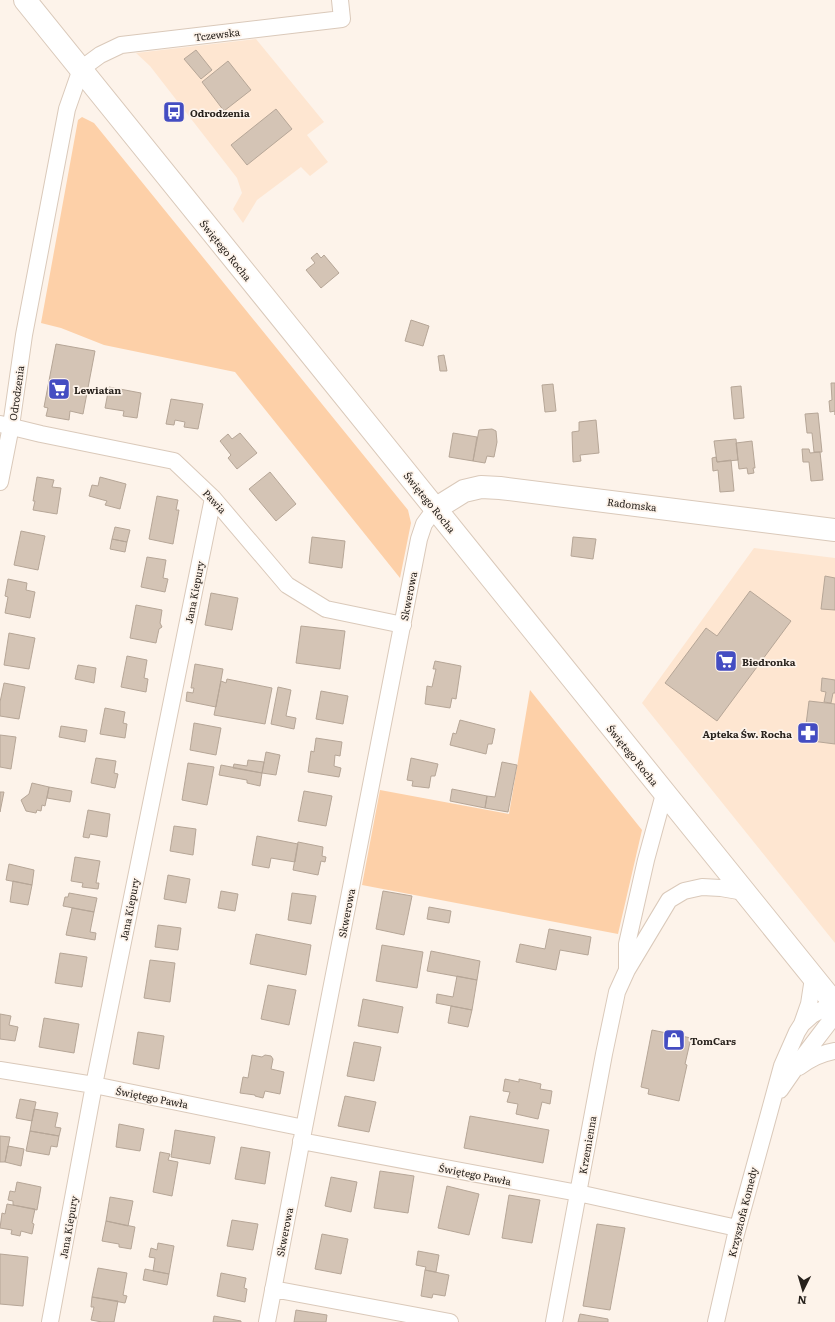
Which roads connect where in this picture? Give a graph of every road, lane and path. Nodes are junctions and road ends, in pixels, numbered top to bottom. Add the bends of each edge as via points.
1 (25, 0) edge
2 (340, 0) edge
3 (80, 69) junction
4 (4, 422) edge
5 (0, 482) edge
6 (213, 498) junction
7 (435, 509) junction
8 (835, 530) edge
9 (403, 625) junction
10 (664, 794) junction
11 (744, 892) junction
12 (627, 970) junction
13 (813, 978) junction
14 (835, 1007) edge
15 (802, 1024) junction
16 (835, 1051) edge
17 (0, 1070) edge
18 (791, 1073) junction
19 (94, 1086) junction
20 (771, 1103) junction
21 (302, 1135) junction
22 (578, 1193) junction
23 (737, 1228) junction
24 (273, 1289) junction
25 (50, 1322) edge
26 (267, 1322) edge
27 (450, 1322) edge
28 (554, 1322) edge
29 (716, 1322) edge

1 - 3 main road, Świętego Rocha
2 - 3 street, Tczewska via 342,19 121,45 100,54
3 - 4 street, Odrodzenia via 67,109 24,335
3 - 7 main road, Świętego Rocha
4 - 5 street, Odrodzenia
4 - 6 street, Pawia via 41,434 174,461
6 - 9 street, Pawia via 287,585 326,609
6 - 19 street, Jana Kiepury
7 - 8 main road, Radomska via 464,491 481,487
7 - 9 street, Skwerowa via 424,524 419,539
7 - 10 main road, Świętego Rocha
9 - 21 street, Skwerowa
10 - 11 main road, Świętego Rocha
10 - 12 street, Krzemienna via 627,944
11 - 12 street, Krzemienna via 702,887 669,900
11 - 13 main road, Świętego Rocha
12 - 22 street, Krzemienna via 617,992
13 - 14 main road, Świętego Rocha
13 - 15 street, Krzysztofa Komedy via 809,1004
14 - 15 street, Krzysztofa Komedy via 812,1015
14 - 18 street, Krzysztofa Komedy via 831,1020
15 - 20 street, Krzysztofa Komedy via 787,1053
16 - 18 street, Krzysztofa Komedy via 813,1058
17 - 19 street, Świętego Pawła
18 - 20 street, Krzysztofa Komedy
19 - 21 street, Świętego Pawła
19 - 25 street, Jana Kiepury
20 - 23 street, Krzysztofa Komedy
21 - 22 street, Świętego Pawła
21 - 24 street, Skwerowa
22 - 23 street, Świętego Pawła
22 - 28 street, Krzemienna
23 - 29 street, Krzysztofa Komedy
24 - 26 street, Skwerowa
24 - 27 street

